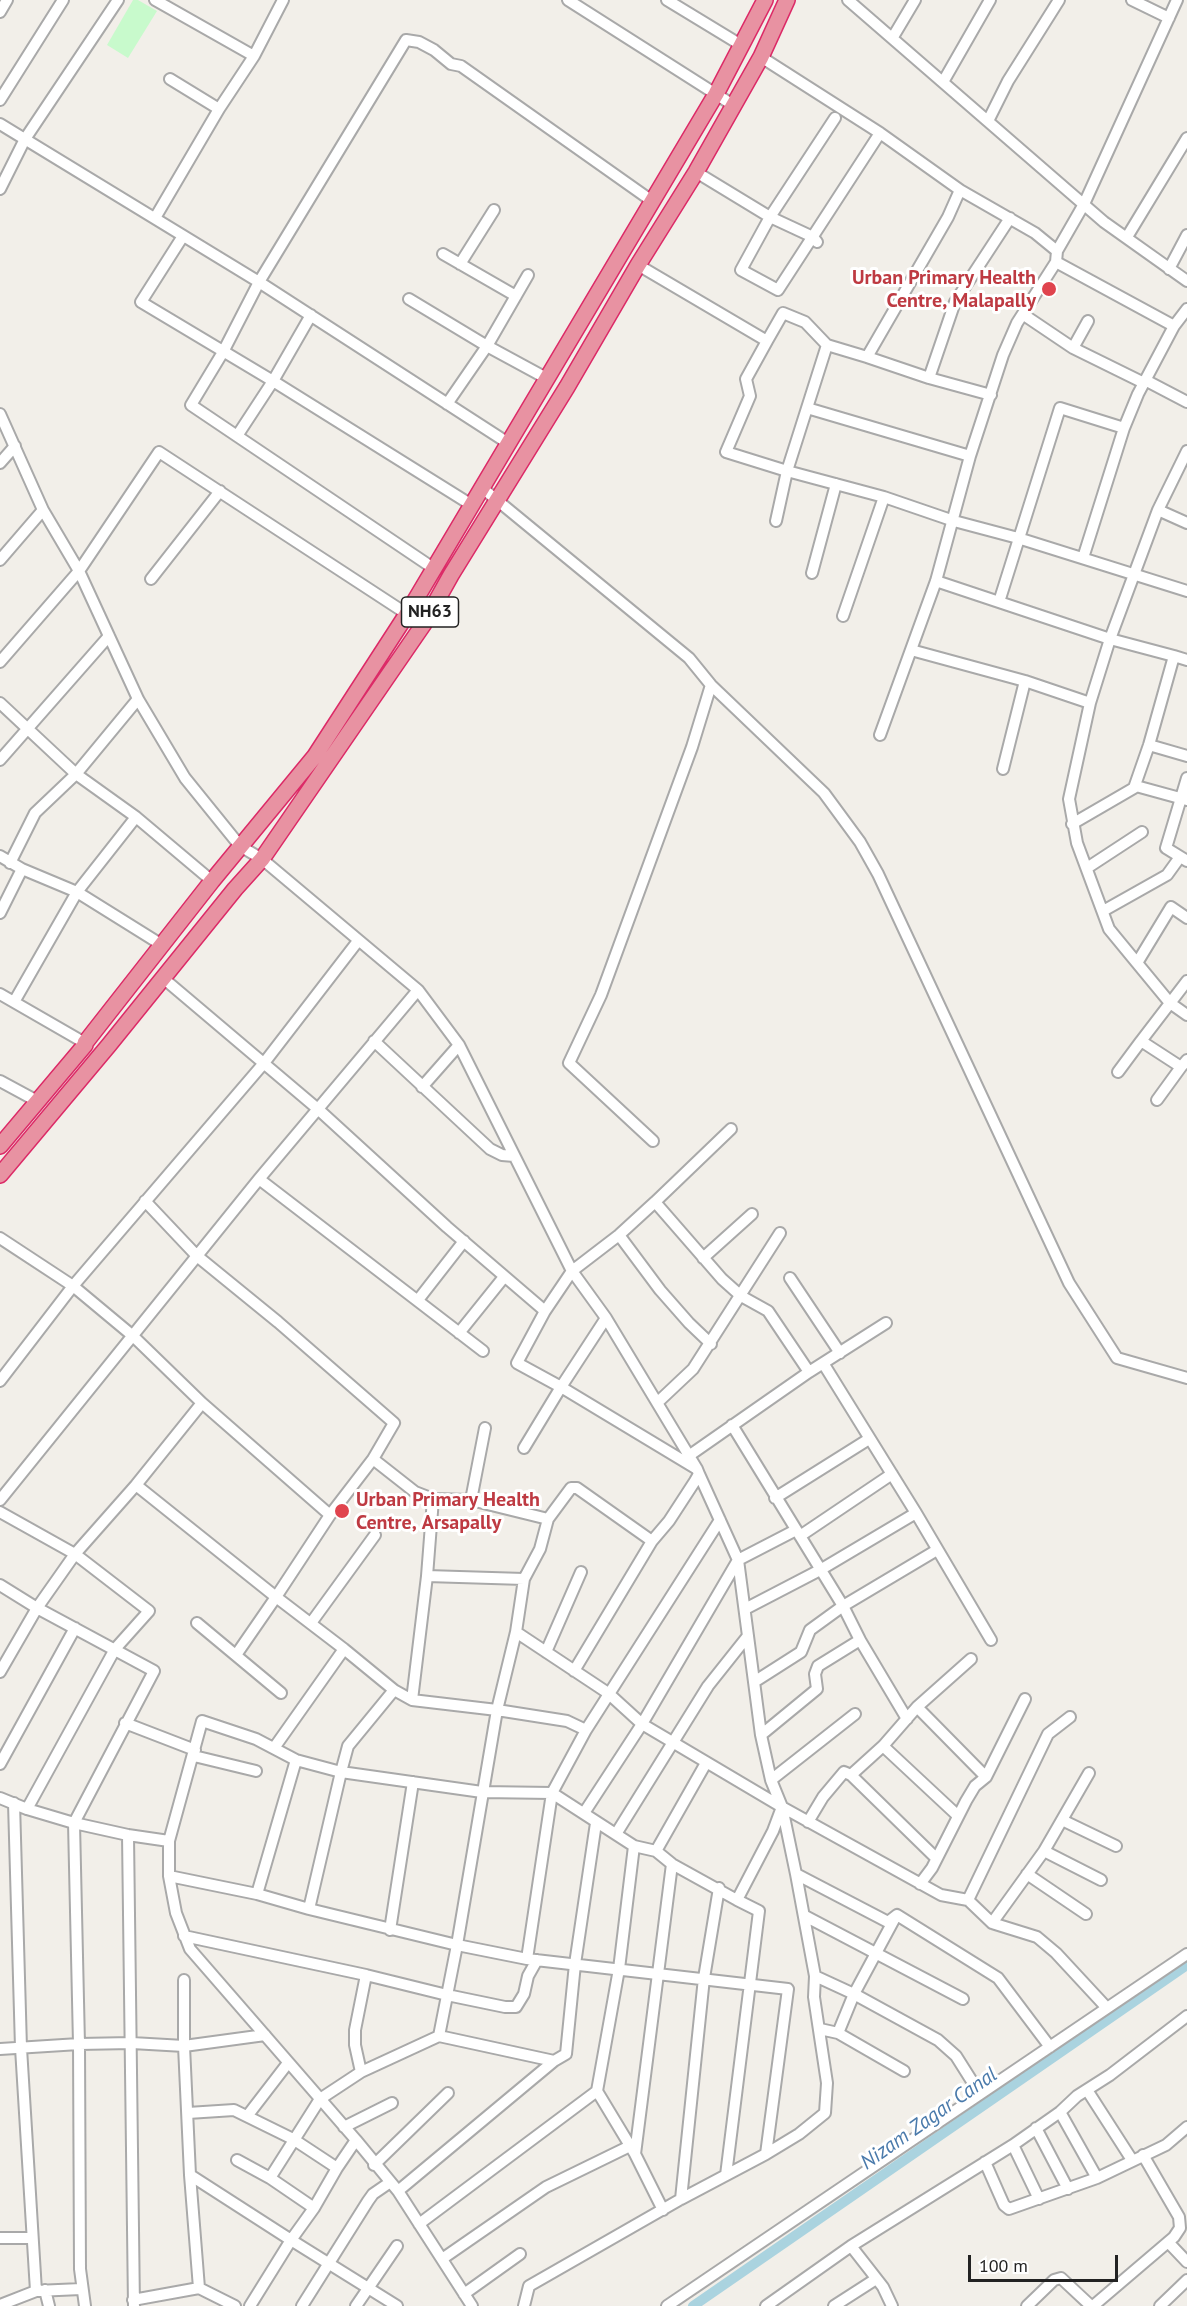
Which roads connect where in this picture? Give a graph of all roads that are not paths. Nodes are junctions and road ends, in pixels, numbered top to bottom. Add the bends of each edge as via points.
1 (7, 0) edge
2 (63, 0) edge
3 (118, 0) edge
4 (156, 0) edge
5 (568, 0) edge
6 (667, 0) edge
7 (765, 0) edge
8 (787, 0) edge
9 (915, 0) edge
10 (990, 0) edge
11 (1059, 0) edge
12 (1132, 0) edge
13 (1177, 0) edge
14 (282, 1) edge
15 (852, 2) edge
16 (0, 12) edge
17 (1169, 18) junction
18 (893, 37) junction
19 (741, 45) junction
20 (254, 56) junction
21 (761, 57) junction
22 (170, 79) dead end
23 (943, 82) junction
24 (716, 94) junction
25 (0, 100) edge
26 (733, 105) junction
27 (219, 109) junction
28 (835, 118) dead end
29 (988, 121) junction
30 (0, 124) edge
31 (880, 133) junction
32 (1187, 138) edge
33 (25, 139) junction
34 (696, 172) junction
35 (0, 189) edge
36 (960, 190) junction
37 (652, 201) junction
38 (1084, 204) junction
39 (494, 210) dead end
40 (770, 217) junction
41 (155, 218) junction
42 (1010, 218) junction
43 (183, 236) junction
44 (1187, 236) edge
45 (1127, 237) junction
46 (815, 239) junction
47 (443, 255) dead end
48 (1056, 256) junction
49 (460, 264) junction
50 (638, 265) junction
51 (1169, 269) junction
52 (528, 275) dead end
53 (1187, 281) edge
54 (259, 282) junction
55 (516, 296) junction
56 (409, 299) dead end
57 (1187, 309) edge
58 (311, 315) junction
59 (1024, 315) junction
60 (1088, 321) dead end
61 (1174, 326) junction
62 (767, 341) junction
63 (827, 345) junction
64 (487, 346) junction
65 (1072, 348) junction
66 (224, 352) junction
67 (867, 357) junction
68 (546, 378) junction
69 (929, 378) junction
70 (273, 381) junction
71 (1144, 382) junction
72 (991, 395) junction
73 (1187, 402) edge
74 (447, 404) junction
75 (807, 408) junction
76 (0, 414) edge
77 (1124, 428) junction
78 (237, 436) junction
79 (508, 443) junction
80 (15, 446) junction
81 (1187, 451) edge
82 (970, 456) junction
83 (0, 464) edge
84 (1184, 464) edge
85 (786, 471) junction
86 (836, 484) junction
87 (481, 487) junction
88 (220, 491) junction
89 (884, 498) junction
90 (497, 502) junction
91 (470, 504) junction
92 (43, 510) junction
93 (1158, 510) junction
94 (776, 521) dead end
95 (954, 521) junction
96 (1187, 523) edge
97 (1018, 538) junction
98 (1083, 558) junction
99 (0, 560) edge
100 (434, 568) junction
101 (79, 571) junction
102 (812, 573) dead end
103 (1134, 573) junction
104 (152, 579) dead end
105 (936, 581) junction
106 (1187, 591) edge
107 (999, 602) junction
108 (407, 614) junction
109 (843, 616) dead end
110 (109, 636) junction
111 (1110, 639) junction
112 (911, 650) junction
113 (1174, 656) junction
114 (1187, 660) edge
115 (0, 662) edge
116 (1025, 681) junction
117 (711, 685) junction
118 (138, 699) junction
119 (0, 703) edge
120 (1090, 703) junction
121 (28, 729) junction
122 (880, 735) dead end
123 (1149, 744) junction
124 (1187, 756) edge
125 (0, 760) edge
126 (1003, 769) dead end
127 (76, 774) junction
128 (1187, 778) edge
129 (1136, 786) junction
130 (1184, 799) edge
131 (136, 817) junction
132 (1072, 824) junction
133 (1142, 832) dead end
134 (240, 846) junction
135 (0, 856) edge
136 (262, 859) junction
137 (1184, 859) edge
138 (10, 863) junction
139 (1087, 868) junction
140 (22, 869) junction
141 (212, 881) junction
142 (77, 892) junction
143 (1103, 911) junction
144 (0, 913) edge
145 (1187, 918) edge
146 (358, 941) junction
147 (162, 945) junction
148 (1137, 963) junction
149 (163, 978) junction
150 (1187, 981) edge
151 (418, 990) junction
152 (0, 994) edge
153 (14, 1002) junction
154 (1170, 1003) junction
155 (1187, 1015) edge
156 (374, 1041) junction
157 (1141, 1041) junction
158 (85, 1043) junction
159 (459, 1045) junction
160 (264, 1063) junction
161 (1184, 1064) edge
162 (1118, 1072) dead end
163 (0, 1081) edge
164 (422, 1088) junction
165 (1157, 1100) dead end
166 (37, 1101) junction
167 (319, 1110) junction
168 (731, 1129) dead end
169 (2, 1139) edge
170 (653, 1141) dead end
171 (514, 1156) junction
172 (0, 1175) edge
173 (259, 1179) junction
174 (145, 1201) junction
175 (655, 1202) junction
176 (752, 1214) dead end
177 (780, 1233) dead end
178 (619, 1235) junction
179 (0, 1238) edge
180 (464, 1241) junction
181 (197, 1256) junction
182 (703, 1258) junction
183 (572, 1271) junction
184 (504, 1277) junction
185 (790, 1278) dead end
186 (74, 1286) junction
187 (741, 1296) junction
188 (418, 1300) junction
189 (545, 1311) junction
190 (606, 1318) junction
191 (886, 1323) dead end
192 (459, 1333) junction
193 (133, 1336) junction
194 (711, 1344) junction
195 (483, 1351) dead end
196 (840, 1353) junction
197 (824, 1363) junction
198 (809, 1372) junction
199 (1187, 1378) edge
200 (0, 1381) edge
201 (561, 1387) junction
202 (657, 1402) junction
203 (202, 1403) junction
204 (732, 1425) junction
205 (485, 1428) dead end
206 (869, 1439) junction
207 (524, 1448) dead end
208 (690, 1455) junction
209 (373, 1459) junction
210 (698, 1472) junction
211 (892, 1474) junction
212 (136, 1485) junction
213 (775, 1498) junction
214 (433, 1499) junction
215 (0, 1500) edge
216 (471, 1500) junction
217 (0, 1512) edge
218 (916, 1513) junction
219 (330, 1515) junction
220 (548, 1519) junction
221 (720, 1520) junction
222 (798, 1533) junction
223 (375, 1534) dead end
224 (651, 1541) junction
225 (937, 1550) junction
226 (75, 1554) junction
227 (738, 1560) junction
228 (820, 1570) junction
229 (581, 1572) dead end
230 (427, 1576) junction
231 (524, 1579) junction
232 (0, 1585) edge
233 (276, 1597) junction
234 (843, 1606) junction
235 (37, 1608) junction
236 (745, 1609) junction
237 (197, 1623) dead end
238 (310, 1623) junction
239 (75, 1628) junction
240 (516, 1632) junction
241 (747, 1637) junction
242 (860, 1640) junction
243 (991, 1640) dead end
244 (115, 1649) junction
245 (344, 1649) junction
246 (546, 1652) junction
247 (236, 1655) junction
248 (970, 1659) dead end
249 (574, 1671) junction
250 (0, 1672) edge
251 (754, 1682) junction
252 (394, 1690) junction
253 (281, 1693) dead end
254 (608, 1693) junction
255 (1025, 1699) dead end
256 (412, 1700) junction
257 (917, 1707) junction
258 (497, 1710) junction
259 (855, 1714) dead end
260 (1070, 1717) dead end
261 (907, 1719) junction
262 (125, 1723) junction
263 (642, 1724) junction
264 (586, 1730) junction
265 (761, 1735) junction
266 (674, 1743) junction
267 (883, 1746) junction
268 (274, 1748) junction
269 (195, 1753) junction
270 (296, 1760) junction
271 (706, 1763) junction
272 (0, 1764) edge
273 (256, 1771) dead end
274 (341, 1772) junction
275 (1089, 1773) dead end
276 (851, 1774) junction
277 (986, 1777) junction
278 (771, 1780) junction
279 (413, 1782) junction
280 (482, 1792) junction
281 (552, 1793) junction
282 (0, 1798) edge
283 (14, 1803) junction
284 (782, 1807) junction
285 (27, 1809) junction
286 (584, 1813) junction
287 (957, 1815) junction
288 (1062, 1820) junction
289 (808, 1822) junction
290 (74, 1823) junction
291 (596, 1823) junction
292 (616, 1834) junction
293 (128, 1835) junction
294 (169, 1841) junction
295 (634, 1846) junction
296 (1116, 1846) dead end
297 (656, 1851) junction
298 (1044, 1851) junction
299 (936, 1858) junction
300 (672, 1864) junction
301 (796, 1874) junction
302 (1027, 1874) junction
303 (169, 1876) junction
304 (1101, 1880) dead end
305 (920, 1884) junction
306 (719, 1888) junction
307 (257, 1894) junction
308 (737, 1900) junction
309 (968, 1900) junction
310 (309, 1910) junction
311 (1086, 1914) dead end
312 (897, 1915) junction
313 (805, 1916) junction
314 (992, 1923) junction
315 (390, 1930) junction
316 (184, 1936) junction
317 (457, 1945) junction
318 (876, 1953) junction
319 (1187, 1954) edge
320 (532, 1959) junction
321 (575, 1964) junction
322 (619, 1969) junction
323 (659, 1973) junction
324 (366, 1975) junction
325 (814, 1976) junction
326 (704, 1978) junction
327 (184, 1980) dead end
328 (748, 1985) junction
329 (854, 1994) junction
330 (447, 1995) junction
331 (963, 2000) dead end
332 (1107, 2008) junction
333 (1187, 2016) edge
334 (820, 2029) junction
335 (838, 2033) junction
336 (265, 2035) junction
337 (439, 2036) junction
338 (132, 2043) junction
339 (79, 2044) junction
340 (184, 2046) junction
341 (1050, 2047) junction
342 (21, 2048) junction
343 (0, 2049) edge
344 (554, 2061) junction
345 (288, 2063) junction
346 (904, 2071) dead end
347 (361, 2072) junction
348 (1087, 2090) junction
349 (597, 2091) junction
350 (448, 2093) dead end
351 (980, 2094) junction
352 (320, 2099) junction
353 (392, 2103) dead end
354 (1060, 2112) junction
355 (188, 2113) junction
356 (248, 2115) junction
357 (344, 2127) junction
358 (1187, 2127) edge
359 (1036, 2128) junction
360 (293, 2139) junction
361 (356, 2140) junction
362 (1013, 2145) junction
363 (632, 2150) junction
364 (766, 2154) junction
365 (1143, 2155) junction
366 (237, 2160) dead end
367 (1132, 2160) junction
368 (985, 2162) junction
369 (374, 2164) junction
370 (337, 2168) junction
371 (190, 2175) junction
372 (726, 2175) junction
373 (270, 2178) junction
374 (1097, 2178) junction
375 (389, 2183) junction
376 (1068, 2189) junction
377 (398, 2191) junction
378 (681, 2199) junction
379 (1039, 2199) junction
380 (314, 2208) junction
381 (663, 2210) junction
382 (419, 2224) junction
383 (0, 2238) edge
384 (32, 2238) junction
385 (291, 2240) junction
386 (1168, 2242) junction
387 (397, 2246) dead end
388 (851, 2246) junction
389 (520, 2254) dead end
390 (442, 2259) junction
391 (1187, 2262) edge
392 (328, 2263) junction
393 (876, 2279) junction
394 (1187, 2280) edge
395 (199, 2288) junction
396 (368, 2288) junction
397 (81, 2289) junction
398 (41, 2290) junction
399 (464, 2294) junction
400 (133, 2303) edge
401 (3, 2305) edge
402 (49, 2306) edge
403 (85, 2306) edge
404 (235, 2306) edge
405 (250, 2306) edge
406 (302, 2306) edge
407 (356, 2306) edge
408 (397, 2306) edge
409 (472, 2306) edge
410 (525, 2306) edge
411 (667, 2306) edge
412 (766, 2306) edge
413 (834, 2306) edge
414 (892, 2306) edge
415 (1028, 2306) edge
416 (1092, 2306) edge
417 (1161, 2306) edge

1 - 16 street
2 - 25 street
3 - 33 street
4 - 20 street
5 - 24 street
6 - 19 street
7 - 19 highway, NH63
8 - 21 highway, NH63
9 - 18 street
10 - 23 street
11 - 29 street
12 - 17 street
13 - 17 street
14 - 20 street
15 - 18 street
17 - 38 street
18 - 23 street
19 - 24 highway, NH63
20 - 27 street
21 - 26 highway, NH63
21 - 31 street
22 - 27 street
23 - 29 street
24 - 26 street
24 - 37 highway, NH63
26 - 34 highway, NH63
27 - 41 street
28 - 40 street
29 - 38 street
30 - 33 street
31 - 36 street
31 - 46 street
32 - 45 street
33 - 35 street
33 - 41 street
34 - 40 street
34 - 50 highway, NH63
36 - 42 street
36 - 67 street via 948,218
37 - 54 street via 434,50 406,40
37 - 68 highway, NH63
38 - 45 street
38 - 48 street
39 - 49 street
40 - 46 street
40 - 46 street via 741,270 778,290
41 - 43 street
42 - 48 street via 1035,233
42 - 69 street via 956,302
43 - 54 street
43 - 66 street via 141,302
44 - 51 street
45 - 51 street
47 - 49 street
48 - 59 street
48 - 61 street
49 - 55 street
50 - 62 street
50 - 90 highway, NH63
51 - 53 street
52 - 55 street
54 - 58 street
54 - 66 street
55 - 64 street
56 - 64 street
57 - 61 street
58 - 70 street
58 - 74 street
59 - 65 street
59 - 72 street via 1003,355
60 - 65 street
61 - 71 street
62 - 63 street via 783,313 805,322
62 - 85 street via 746,379 750,396 726,452
63 - 67 street
63 - 75 street
64 - 68 street
64 - 74 street
65 - 71 street
66 - 70 street
66 - 78 street via 191,405
67 - 69 street
68 - 79 highway, NH63
69 - 72 street
70 - 78 street
70 - 91 street
71 - 73 street
71 - 77 street
72 - 82 street
74 - 79 street
75 - 82 street
75 - 85 street
76 - 80 street
77 - 97 street via 1060,408
77 - 98 street
78 - 100 street
79 - 87 highway, NH63
80 - 83 street
80 - 92 street
81 - 84 street
82 - 95 street
84 - 93 street
85 - 86 street
85 - 94 street
86 - 89 street
86 - 102 street
87 - 90 street
87 - 91 highway, NH63
88 - 101 street via 159,452
88 - 104 street
88 - 108 street
89 - 95 street
89 - 109 street
90 - 117 street via 689,658
90 - 136 highway, NH63 via 423,625
91 - 100 highway, NH63
92 - 99 street
92 - 101 street
93 - 96 street
93 - 103 street
95 - 97 street
95 - 105 street
97 - 98 street
97 - 107 street
98 - 103 street
100 - 108 highway, NH63
101 - 110 street
101 - 115 street
103 - 106 street
103 - 111 street
105 - 107 street
105 - 112 street
107 - 111 street
108 - 134 highway, NH63 via 315,756
110 - 118 street
110 - 121 street
111 - 113 street
111 - 120 street
112 - 116 street
112 - 122 street
113 - 114 street
113 - 123 street
116 - 120 street
116 - 126 street
117 - 170 street via 601,995 569,1062
117 - 199 street via 824,793 860,842 1069,1283 1117,1358
118 - 127 street
118 - 134 street via 185,778
119 - 121 street
120 - 132 street via 1069,799
121 - 125 street
121 - 127 street
123 - 124 street
123 - 129 street
127 - 131 street
127 - 138 street via 35,813
128 - 130 street
129 - 130 street
129 - 132 street
130 - 137 street via 1166,848
131 - 141 street
131 - 142 street
132 - 139 street
133 - 139 street
134 - 136 street
134 - 141 highway, NH63
135 - 138 street
136 - 146 street
136 - 149 highway, NH63
137 - 143 street via 1167,875
138 - 140 street
139 - 143 street
140 - 142 street
140 - 144 street
141 - 147 highway, NH63
142 - 147 street
142 - 153 street
143 - 148 street via 1109,929
145 - 148 street via 1171,907
146 - 151 street
146 - 160 street
147 - 158 highway, NH63
148 - 154 street
149 - 160 street
149 - 172 highway, NH63
150 - 154 street
151 - 156 street
151 - 159 street
152 - 153 street
153 - 158 street
154 - 155 street
154 - 157 street
156 - 164 street
156 - 167 street
157 - 161 street
157 - 162 street
158 - 166 highway, NH63
159 - 164 street
159 - 171 street
160 - 167 street
160 - 174 street
161 - 165 street
163 - 166 street
164 - 171 street via 495,1152
166 - 169 highway, NH63
167 - 173 street
167 - 180 street
168 - 175 street
171 - 183 street
173 - 181 street
173 - 188 street
174 - 181 street
174 - 186 street
175 - 178 street
175 - 182 street
176 - 182 street
177 - 187 street
178 - 183 street
178 - 194 street via 660,1290
179 - 186 street
180 - 184 street
180 - 188 street
181 - 193 street
181 - 209 street via 394,1423
182 - 187 street
183 - 189 street
183 - 190 street
184 - 189 street
184 - 192 street
185 - 196 street
186 - 193 street
186 - 200 street
187 - 194 street
187 - 198 street via 768,1311
188 - 192 street
189 - 201 street via 517,1363
190 - 201 street
190 - 202 street
191 - 196 street
192 - 195 street
193 - 203 street
193 - 215 street
194 - 202 street via 693,1369
196 - 197 street
197 - 198 street
197 - 206 street
198 - 204 street
201 - 207 street
201 - 210 street
202 - 208 street
203 - 212 street
203 - 219 street
204 - 208 street
204 - 213 street
205 - 216 street
206 - 211 street
206 - 213 street
208 - 210 street
209 - 214 street via 415,1491
209 - 219 street
210 - 221 street
210 - 224 street via 669,1521
211 - 218 street
211 - 222 street
212 - 226 street
212 - 233 street
213 - 222 street
214 - 216 street
214 - 230 street
216 - 220 street
217 - 226 street
218 - 225 street
218 - 228 street
219 - 233 street
220 - 224 street via 567,1491 577,1488
220 - 231 street via 540,1549
221 - 227 street
221 - 254 street
222 - 227 street
222 - 228 street
223 - 238 street
224 - 249 street
225 - 234 street
225 - 243 street
226 - 235 street
226 - 244 street via 149,1611
227 - 236 street
227 - 263 street
228 - 234 street
228 - 236 street
229 - 246 street
230 - 231 street
230 - 256 street
231 - 240 street
232 - 235 street
233 - 238 street
233 - 247 street
234 - 242 street
234 - 251 street via 810,1630 803,1649
235 - 239 street
235 - 250 street
236 - 241 street
237 - 247 street
238 - 245 street
239 - 244 street
239 - 272 street
240 - 246 street
240 - 258 street
241 - 251 street
241 - 266 street via 708,1686
242 - 261 street
242 - 265 street via 818,1666 817,1689
244 - 262 street via 154,1671
244 - 285 street
245 - 252 street
245 - 268 street
246 - 249 street
247 - 253 street
248 - 257 street
249 - 254 street
251 - 265 street
252 - 256 street
252 - 274 street via 348,1746
254 - 263 street
254 - 264 street
255 - 277 street
256 - 258 street
257 - 261 street
257 - 277 street
258 - 264 street via 567,1721
258 - 280 street
259 - 278 street
260 - 309 street via 1048,1734
261 - 267 street
262 - 269 street
262 - 290 street
263 - 266 street
263 - 286 street
264 - 281 street
265 - 278 street
266 - 271 street
266 - 292 street
267 - 276 street
267 - 287 street
268 - 269 street via 202,1721
268 - 270 street
269 - 273 street
269 - 294 street
270 - 274 street
270 - 307 street
271 - 284 street
271 - 297 street
274 - 279 street
274 - 310 street
275 - 288 street
276 - 289 street via 844,1772
276 - 299 street
277 - 287 street via 975,1786
278 - 284 street
279 - 280 street
279 - 315 street
280 - 281 street
280 - 317 street
281 - 286 street
281 - 320 street
282 - 283 street
283 - 285 street
283 - 342 street
284 - 289 street
284 - 301 street
284 - 308 street
285 - 290 street
286 - 291 street
287 - 299 street
288 - 296 street
288 - 298 street
289 - 305 street
290 - 293 street
290 - 339 street
291 - 292 street
291 - 321 street
292 - 295 street
293 - 294 street
293 - 338 street
294 - 303 street
295 - 297 street
295 - 322 street
297 - 300 street
298 - 302 street
298 - 304 street
299 - 305 street
300 - 306 street
300 - 323 street
301 - 312 street via 888,1922
301 - 313 street
302 - 311 street
302 - 314 street
303 - 307 street
303 - 316 street
305 - 309 street via 941,1895
306 - 308 street
306 - 326 street
307 - 310 street
308 - 328 street via 759,1911
309 - 314 street
310 - 315 street
312 - 318 street
312 - 341 street via 998,1978
313 - 318 street
313 - 325 street
314 - 332 street via 1037,1937
315 - 317 street
316 - 324 street
316 - 336 street via 190,1949
317 - 320 street
317 - 330 street
318 - 329 street
318 - 331 street
319 - 332 street
320 - 321 street
320 - 330 street via 524,1994 516,2007
321 - 322 street
321 - 344 street via 566,2054
322 - 323 street
322 - 349 street
323 - 326 street
323 - 363 street
324 - 330 street
324 - 347 street via 355,2030
325 - 329 street
325 - 334 street
326 - 328 street
326 - 378 street
327 - 340 street
328 - 364 street via 788,1989
328 - 372 street
329 - 335 street
329 - 351 street via 938,2040 956,2056
330 - 337 street
332 - 341 street
333 - 348 street
334 - 335 street
334 - 364 street via 827,2083 825,2113
335 - 346 street
336 - 340 street
336 - 345 street
337 - 344 street
337 - 347 street
338 - 339 street
338 - 340 street
338 - 400 street
339 - 342 street
339 - 397 street
340 - 355 street
341 - 351 street
342 - 343 street
342 - 384 street
344 - 377 street
345 - 352 street
345 - 356 street
347 - 352 street
348 - 354 street
348 - 367 street
349 - 363 street
349 - 382 street
350 - 369 street
351 - 411 street
352 - 357 street
352 - 360 street
353 - 357 street
354 - 359 street
354 - 374 street
355 - 356 street via 234,2110
355 - 371 street
356 - 360 street
357 - 361 street
358 - 365 street via 1166,2145
359 - 362 street
359 - 376 street
360 - 370 street
360 - 373 street
361 - 369 street
361 - 370 street
362 - 368 street
362 - 379 street
363 - 381 street
363 - 390 street via 546,2187
364 - 372 street
365 - 367 street
365 - 386 street via 1179,2217 1180,2228
366 - 373 street
367 - 374 street
368 - 379 street via 1006,2208
368 - 388 street
369 - 375 street
370 - 380 street
371 - 385 street
371 - 395 street
372 - 378 street
373 - 380 street
374 - 376 street
375 - 377 street
375 - 392 street via 373,2194
376 - 379 street
377 - 382 street
378 - 381 street
380 - 385 street
381 - 410 street via 529,2286
382 - 390 street
383 - 384 street
384 - 398 street
385 - 392 street
385 - 405 street
386 - 391 street
386 - 416 street
387 - 396 street
388 - 393 street
388 - 412 street
389 - 399 street
390 - 399 street
392 - 396 street
392 - 406 street
393 - 413 street
393 - 414 street
394 - 417 street
395 - 400 street
395 - 404 street
396 - 407 street
396 - 408 street
397 - 398 street
397 - 403 street
398 - 401 street
398 - 402 street
399 - 409 street
415 - 416 street via 1054,2280 1061,2278

